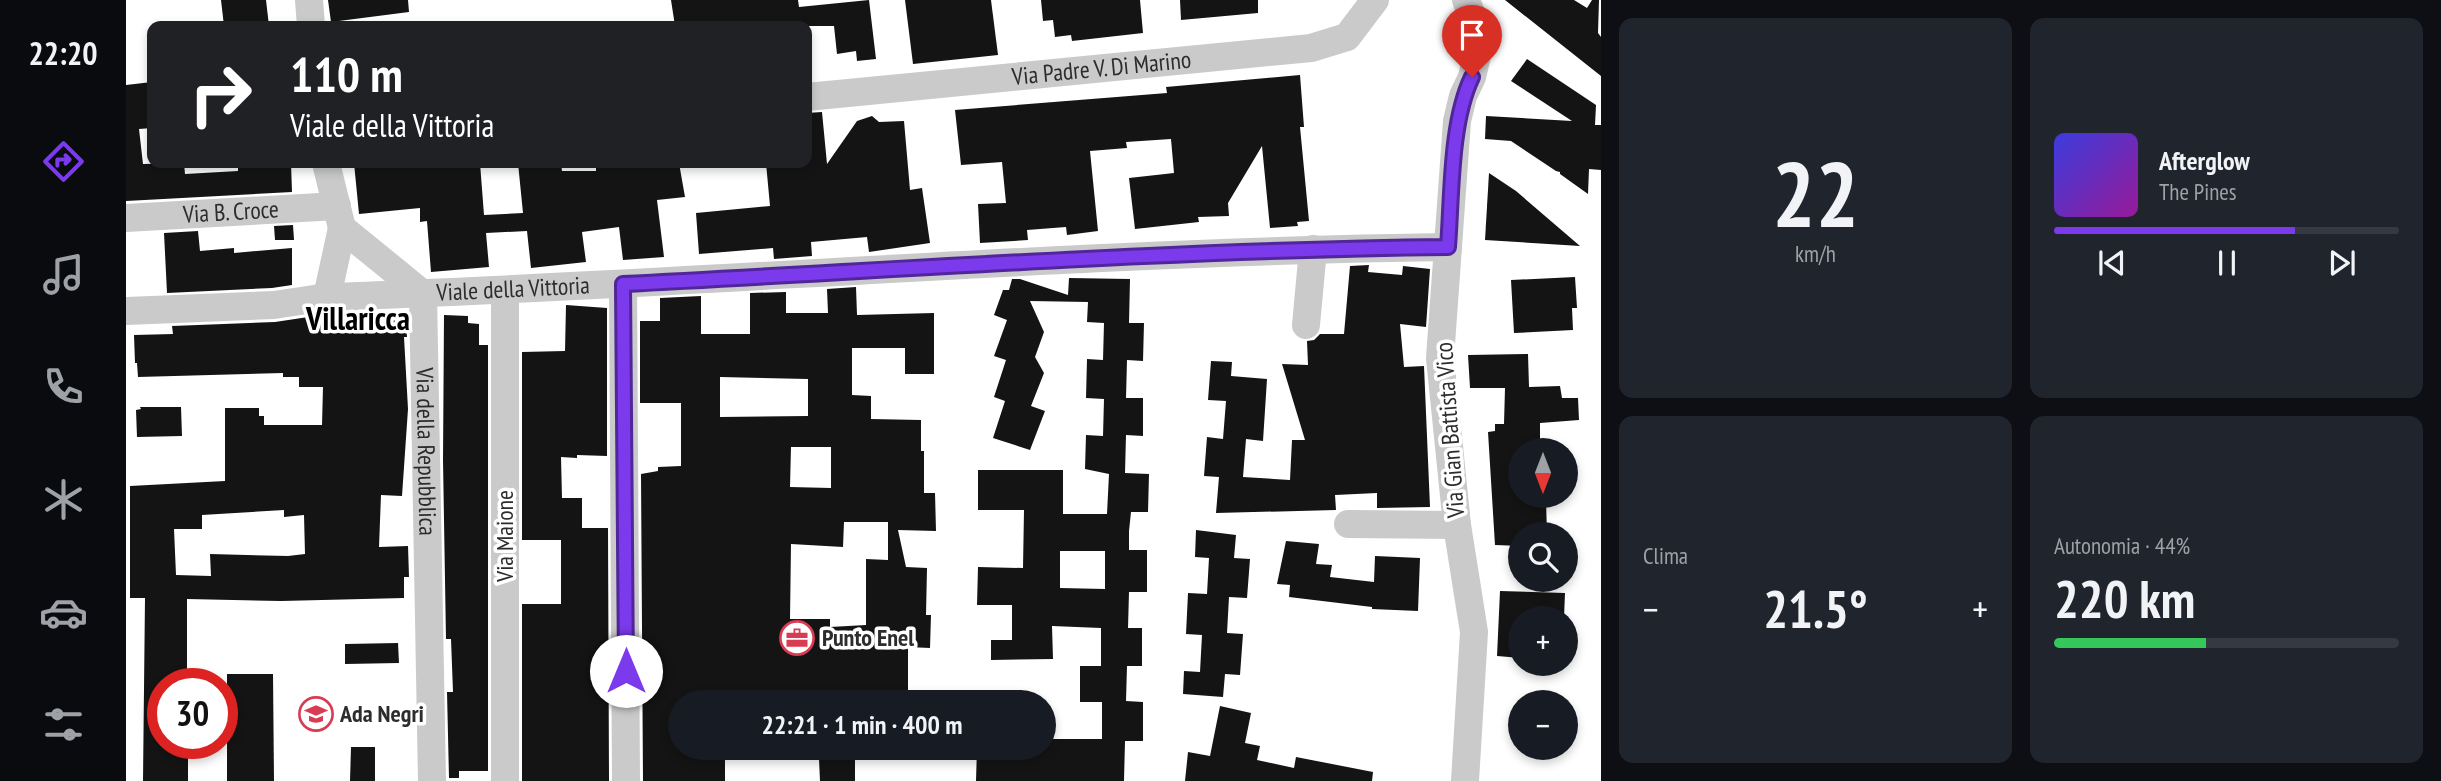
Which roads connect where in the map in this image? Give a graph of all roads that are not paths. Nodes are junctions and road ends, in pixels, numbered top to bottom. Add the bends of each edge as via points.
1 (309, 0) edge
2 (1375, 0) edge
3 (1464, 1) edge
4 (311, 21) edge
5 (812, 97) edge
6 (327, 168) edge
7 (340, 217) junction
8 (126, 218) edge
9 (1448, 247) junction
10 (1312, 249) junction
11 (623, 284) junction
12 (505, 290) junction
13 (423, 294) junction
14 (327, 298) junction
15 (126, 311) edge
16 (1306, 325) dead end
17 (1348, 524) dead end
18 (1457, 525) junction
19 (432, 781) edge
20 (505, 781) edge
21 (626, 781) edge
22 (1465, 781) edge

1 - 4 street
2 - 5 street, Via Padre V. Di Marino via 1347,37 1311,48
3 - 9 street, Via Gian Battista Vico via 1475,23 1479,47 1457,121
6 - 7 street
7 - 8 street, Via B. Croce
7 - 13 street
7 - 14 street
9 - 10 street, Viale della Vittoria
9 - 18 street, Via Gian Battista Vico via 1440,358
10 - 11 street, Viale della Vittoria
10 - 16 street
11 - 12 street, Viale della Vittoria
11 - 21 street
12 - 13 street, Viale della Vittoria
12 - 20 street, Via Maione
13 - 14 street, Viale della Vittoria
13 - 19 street, Via della Repubblica
14 - 15 street, Viale della Vittoria via 274,305
17 - 18 street
18 - 22 street, Via Gian Battista Vico via 1475,632

